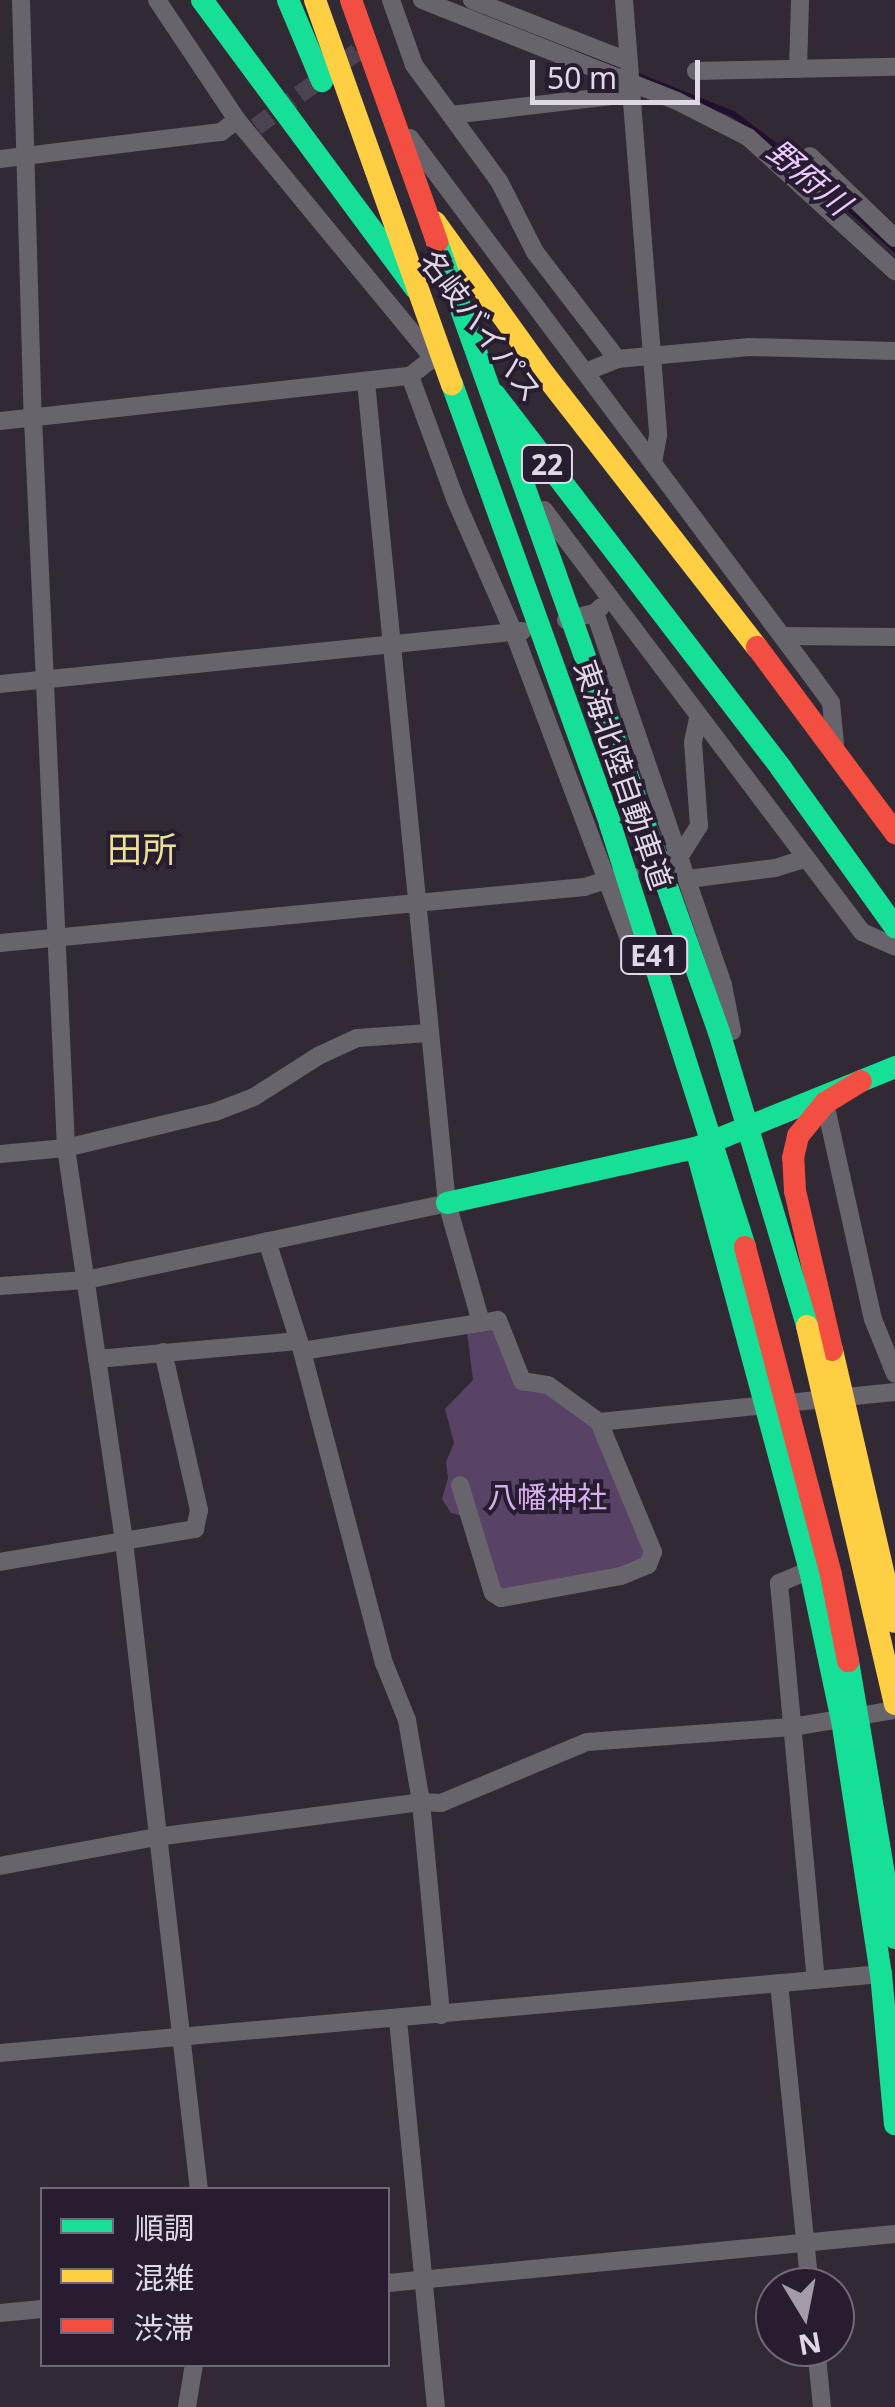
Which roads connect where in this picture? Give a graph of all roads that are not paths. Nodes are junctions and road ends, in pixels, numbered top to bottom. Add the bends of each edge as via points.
1 (21, 0) edge
2 (157, 0) edge
3 (202, 0) edge
4 (274, 0) edge
5 (288, 0) edge
6 (313, 0) edge
7 (351, 0) edge
8 (392, 0) edge
9 (422, 0) edge
10 (472, 0) edge
11 (624, 0) edge
12 (800, 0) edge
13 (396, 24) junction
14 (376, 38) tunnel mouth
15 (895, 68) edge
16 (798, 69) junction
17 (696, 72) dead end
18 (628, 76) junction
19 (450, 115) junction
20 (247, 127) junction
21 (27, 156) junction
22 (810, 156) dead end
23 (0, 159) edge
24 (870, 213) junction
25 (895, 213) edge
26 (895, 238) edge
27 (895, 270) edge
28 (895, 350) edge
29 (649, 355) junction
30 (433, 358) junction
31 (617, 359) junction
32 (588, 371) junction
33 (410, 376) junction
34 (366, 382) junction
35 (33, 418) junction
36 (0, 421) edge
37 (479, 454) junction
38 (654, 458) junction
39 (602, 606) junction
40 (514, 633) junction
41 (782, 636) junction
42 (895, 636) edge
43 (390, 647) junction
44 (44, 680) junction
45 (0, 684) edge
46 (698, 718) junction
47 (836, 752) junction
48 (895, 832) edge
49 (680, 856) junction
50 (804, 859) junction
51 (688, 879) junction
52 (608, 881) junction
53 (418, 905) junction
54 (895, 927) edge
55 (54, 937) junction
56 (0, 943) edge
57 (895, 947) edge
58 (428, 1033) junction
59 (895, 1067) edge
60 (861, 1081) junction
61 (825, 1103) junction
62 (755, 1124) junction
63 (66, 1148) junction
64 (696, 1148) junction
65 (0, 1154) edge
66 (447, 1203) junction
67 (267, 1241) junction
68 (86, 1280) junction
69 (0, 1286) edge
70 (481, 1322) junction
71 (300, 1346) junction
72 (163, 1352) junction
73 (96, 1359) junction
74 (895, 1374) edge
75 (895, 1392) edge
76 (844, 1396) junction
77 (767, 1404) junction
78 (599, 1422) junction
79 (460, 1486) dead end
80 (124, 1540) junction
81 (0, 1562) edge
82 (810, 1570) junction
83 (894, 1607) edge
84 (895, 1707) edge
85 (842, 1720) junction
86 (792, 1727) junction
87 (422, 1802) junction
88 (156, 1836) junction
89 (0, 1866) edge
90 (895, 1938) edge
91 (881, 1974) junction
92 (816, 1979) junction
93 (779, 1984) junction
94 (441, 2015) junction
95 (398, 2020) junction
96 (182, 2037) junction
97 (0, 2053) edge
98 (895, 2124) edge
99 (199, 2187) edge
100 (895, 2234) edge
101 (805, 2242) junction
102 (808, 2267) edge
103 (424, 2280) junction
104 (390, 2282) edge
105 (40, 2310) edge
106 (0, 2314) edge
107 (194, 2367) edge
108 (818, 2367) edge
109 (187, 2407) edge
110 (436, 2407) edge
111 (822, 2407) edge

1 - 21 street
2 - 20 street
3 - 54 main road, 名岐バイパス / 22
4 - 47 main road, 名岐バイパス / 22 via 545,375
5 - 37 main road, bridge
6 - 32 street
6 - 37 main road, 東海北陸自動車道 / E41, bridge
7 - 84 main road, 東海北陸自動車道 / E41, bridge via 720,1032 831,1414
8 - 13 street
9 - 18 street
10 - 18 street
11 - 18 street
12 - 16 street
13 - 14 street
13 - 19 street via 414,65
15 - 16 street
16 - 17 street
18 - 19 street
18 - 27 street via 748,137
18 - 29 street
19 - 31 street via 499,181 535,252
20 - 21 street
20 - 30 street
21 - 23 street
21 - 35 street
22 - 24 street
24 - 25 street
24 - 26 street
28 - 29 street via 750,347
29 - 31 street
29 - 38 street via 658,435
30 - 33 street
30 - 39 street
31 - 32 street
32 - 38 street
33 - 34 street
33 - 40 street
34 - 35 street
34 - 43 street
35 - 36 street
35 - 44 street
37 - 90 main road, 東海北陸自動車道 / E41, bridge via 654,956 749,1259 831,1574
38 - 41 street
39 - 40 street
39 - 46 street
39 - 49 street
40 - 43 street
40 - 52 street
41 - 42 street
41 - 47 street via 831,704
43 - 44 street
43 - 53 street
44 - 45 street
44 - 55 street
46 - 49 street via 698,826
46 - 50 street
47 - 48 main road, 名岐バイパス / 22
49 - 51 street
49 - 52 street
50 - 51 street
50 - 57 street via 862,932
51 - 62 street via 724,985
52 - 53 street
52 - 64 street
53 - 55 street
53 - 58 street
55 - 56 street
55 - 63 street
58 - 63 street via 358,1038 215,1112
58 - 66 street
59 - 60 main road
60 - 61 main road
60 - 62 main road
61 - 74 street via 872,1319
61 - 76 main road via 798,1136 794,1192
62 - 64 main road
63 - 65 street
63 - 68 street
64 - 66 main road
64 - 77 main road
66 - 67 street
66 - 70 street
67 - 68 street
67 - 71 street
68 - 69 street
68 - 73 street
70 - 71 street
70 - 78 street via 498,1320 522,1381 548,1385
71 - 72 street
71 - 87 street via 384,1663 407,1720
72 - 73 street
72 - 80 street via 199,1510 195,1529
73 - 80 street
75 - 76 street
76 - 77 street
76 - 83 main road
77 - 78 street
77 - 82 main road
78 - 79 street via 653,1552 648,1565 501,1598 492,1593
80 - 81 street
80 - 88 street
82 - 85 main road
82 - 86 street via 779,1583
84 - 85 street
85 - 86 street
85 - 91 main road
86 - 87 street via 588,1742 441,1804
86 - 92 street
87 - 88 street
87 - 94 street
88 - 89 street
88 - 96 street
91 - 92 street
91 - 98 main road
92 - 93 street
93 - 94 street
93 - 101 street
94 - 95 street
95 - 96 street
95 - 103 street
96 - 97 street
96 - 99 street
100 - 101 street
101 - 102 street
101 - 103 street
103 - 104 street
103 - 110 street
105 - 106 street
107 - 109 street
108 - 111 street

